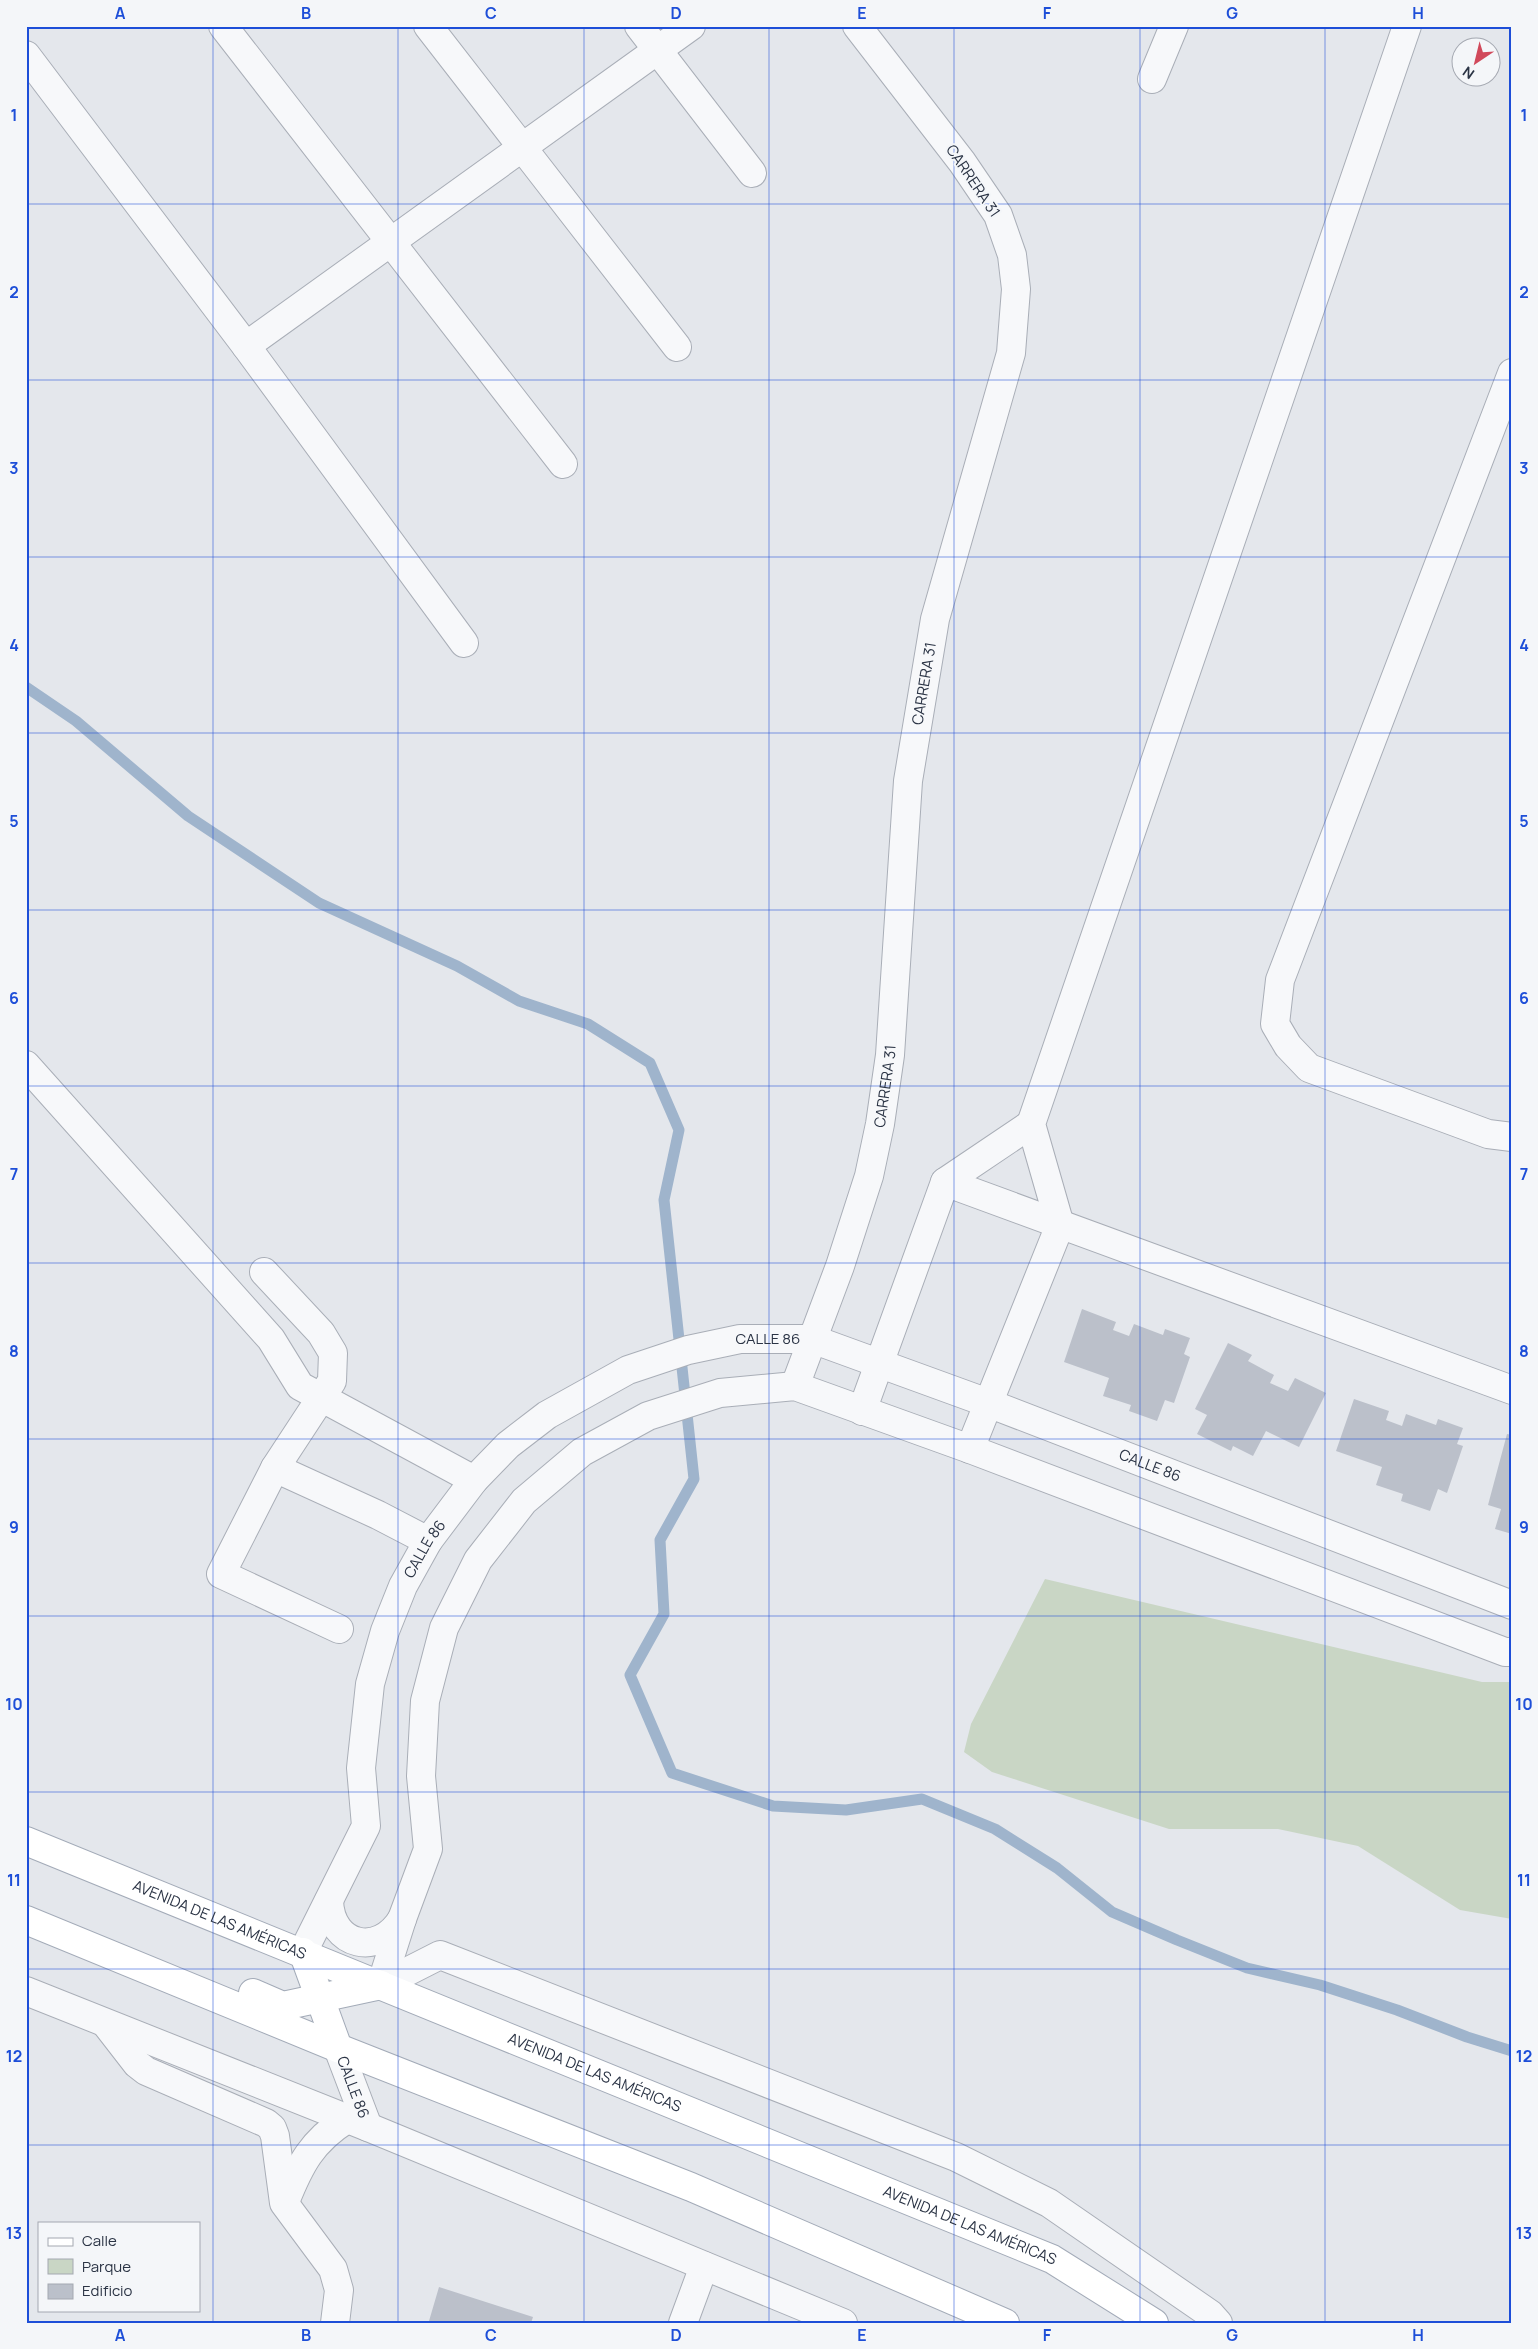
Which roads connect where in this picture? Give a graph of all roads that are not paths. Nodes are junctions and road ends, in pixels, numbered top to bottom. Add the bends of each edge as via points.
1 (223, 26) edge
2 (428, 26) edge
3 (638, 26) edge
4 (691, 26) edge
5 (857, 26) edge
6 (1174, 26) edge
7 (1407, 26) edge
8 (658, 51) junction
9 (26, 55) edge
10 (1152, 78) dead end
11 (522, 148) junction
12 (752, 172) dead end
13 (391, 242) junction
14 (246, 346) junction
15 (677, 347) dead end
16 (1512, 373) edge
17 (563, 464) dead end
18 (464, 643) dead end
19 (26, 1065) edge
20 (1031, 1124) junction
21 (1512, 1137) edge
22 (945, 1182) junction
23 (1060, 1224) junction
24 (264, 1272) dead end
25 (812, 1339) junction
26 (880, 1363) junction
27 (795, 1386) junction
28 (1512, 1390) edge
29 (320, 1399) junction
30 (988, 1403) junction
31 (862, 1411) junction
32 (970, 1449) junction
33 (276, 1468) junction
34 (474, 1480) junction
35 (428, 1540) junction
36 (1512, 1605) edge
37 (339, 1629) dead end
38 (1512, 1652) edge
39 (26, 1841) edge
40 (329, 1901) junction
41 (402, 1919) junction
42 (26, 1920) edge
43 (303, 1952) junction
44 (173, 1978) junction
45 (381, 1985) junction
46 (26, 1991) edge
47 (320, 1998) junction
48 (106, 2023) junction
49 (338, 2048) junction
50 (357, 2123) junction
51 (284, 2203) junction
52 (704, 2266) junction
53 (335, 2323) edge
54 (684, 2323) edge
55 (843, 2323) edge
56 (1005, 2323) edge
57 (1154, 2323) edge
58 (1218, 2323) edge

1 - 13 street
2 - 11 street
3 - 8 street
4 - 8 street
5 - 25 street, CARRERA 31 via 962,162 998,215 1012,255 1016,289 1011,352 934,619 908,781 890,1055 880,1124 869,1176
6 - 10 street
7 - 20 street
8 - 11 street
8 - 12 street
9 - 14 street
11 - 13 street
11 - 15 street
13 - 14 street
13 - 17 street
14 - 18 street
16 - 21 street via 1280,980 1275,1024 1288,1046 1309,1068 1488,1134
19 - 29 street via 271,1339 300,1386
20 - 22 street
20 - 23 street
22 - 23 street
22 - 26 street
23 - 28 street
23 - 30 street
24 - 29 street via 321,1333 333,1354 332,1381
25 - 26 street, CALLE 86
25 - 27 street, CARRERA 31
25 - 34 street, CALLE 86 via 740,1339 688,1350 628,1370 547,1415 508,1445
26 - 30 street, CALLE 86
26 - 31 street
27 - 31 street
27 - 41 street via 720,1394 648,1416 623,1429 582,1452 524,1501 478,1560 444,1628 425,1700 421,1776 428,1849
29 - 33 street
29 - 34 street
30 - 32 street
30 - 36 street, CALLE 86
31 - 32 street
32 - 38 street
33 - 35 street
33 - 37 street via 220,1574
34 - 35 street, CALLE 86
35 - 40 street, CALLE 86 via 403,1586 385,1631 370,1684 361,1768 366,1826
39 - 43 main road, AVENIDA DE LAS AMÉRICAS
40 - 41 street via 337,1929 363,1943 382,1940
40 - 43 street, CALLE 86
41 - 45 street
42 - 44 main road
43 - 45 main road, AVENIDA DE LAS AMÉRICAS
43 - 47 main road
44 - 47 main road via 202,1971 283,2006
44 - 49 main road
45 - 47 main road
45 - 57 main road, AVENIDA DE LAS AMÉRICAS via 1052,2259
45 - 58 street via 440,1955 956,2157 1049,2203 1210,2314
46 - 48 street
47 - 49 main road
48 - 50 street
48 - 51 street via 146,2071 272,2128
49 - 50 street, CALLE 86
49 - 56 main road via 691,2187
50 - 51 street via 330,2130 303,2161
50 - 52 street
51 - 53 street via 333,2268 339,2290
52 - 54 street
52 - 55 street

